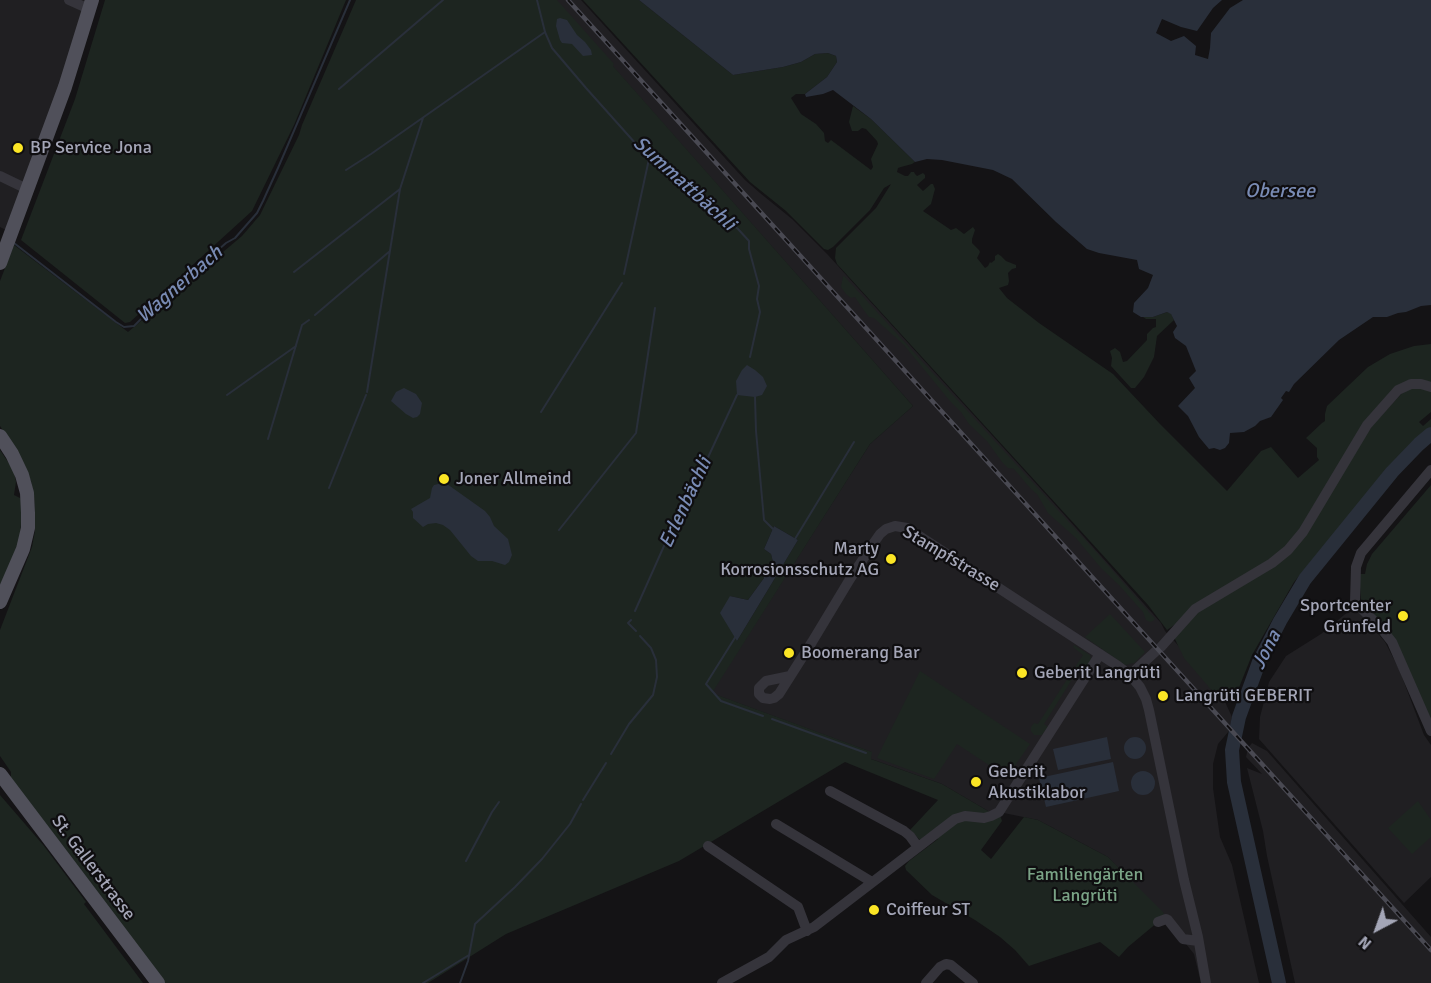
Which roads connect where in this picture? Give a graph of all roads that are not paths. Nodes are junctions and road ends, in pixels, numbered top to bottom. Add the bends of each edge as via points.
1 (69, 0) edge
2 (90, 5) edge
3 (0, 176) edge
4 (27, 189) junction
5 (0, 263) edge
6 (1431, 387) edge
7 (0, 436) edge
8 (1431, 470) edge
9 (0, 602) edge
10 (1100, 654) junction
11 (1130, 675) junction
12 (790, 676) dead end
13 (1431, 731) edge
14 (0, 774) edge
15 (830, 791) dead end
16 (776, 824) dead end
17 (708, 846) dead end
18 (918, 847) junction
19 (872, 882) junction
20 (1158, 922) dead end
21 (807, 931) junction
22 (1198, 941) junction
23 (158, 983) edge
24 (722, 983) edge
25 (926, 983) edge
26 (974, 983) edge
27 (1206, 983) edge

1 - 2 street
2 - 4 main road
3 - 4 street
4 - 5 main road
6 - 11 street via 1411,384 1398,390 1367,425 1303,532 1288,550 1195,609
7 - 9 main road via 22,475 28,513 23,549
8 - 13 street via 1361,553 1356,567 1355,602 1392,642
10 - 11 street, Stampfstrasse
10 - 12 street, Stampfstrasse via 907,528 895,526 880,534
10 - 18 street via 999,812 984,818 957,818
11 - 22 street, Stampfstrasse via 1140,687 1149,710
14 - 23 main road, St. Gallerstrasse
15 - 18 street via 904,831
16 - 19 street
17 - 21 street via 798,907
18 - 19 street
19 - 21 street
20 - 22 street via 1166,919 1180,937
21 - 24 street via 786,940 769,957
22 - 27 street, Stampfstrasse
25 - 26 street via 946,964

